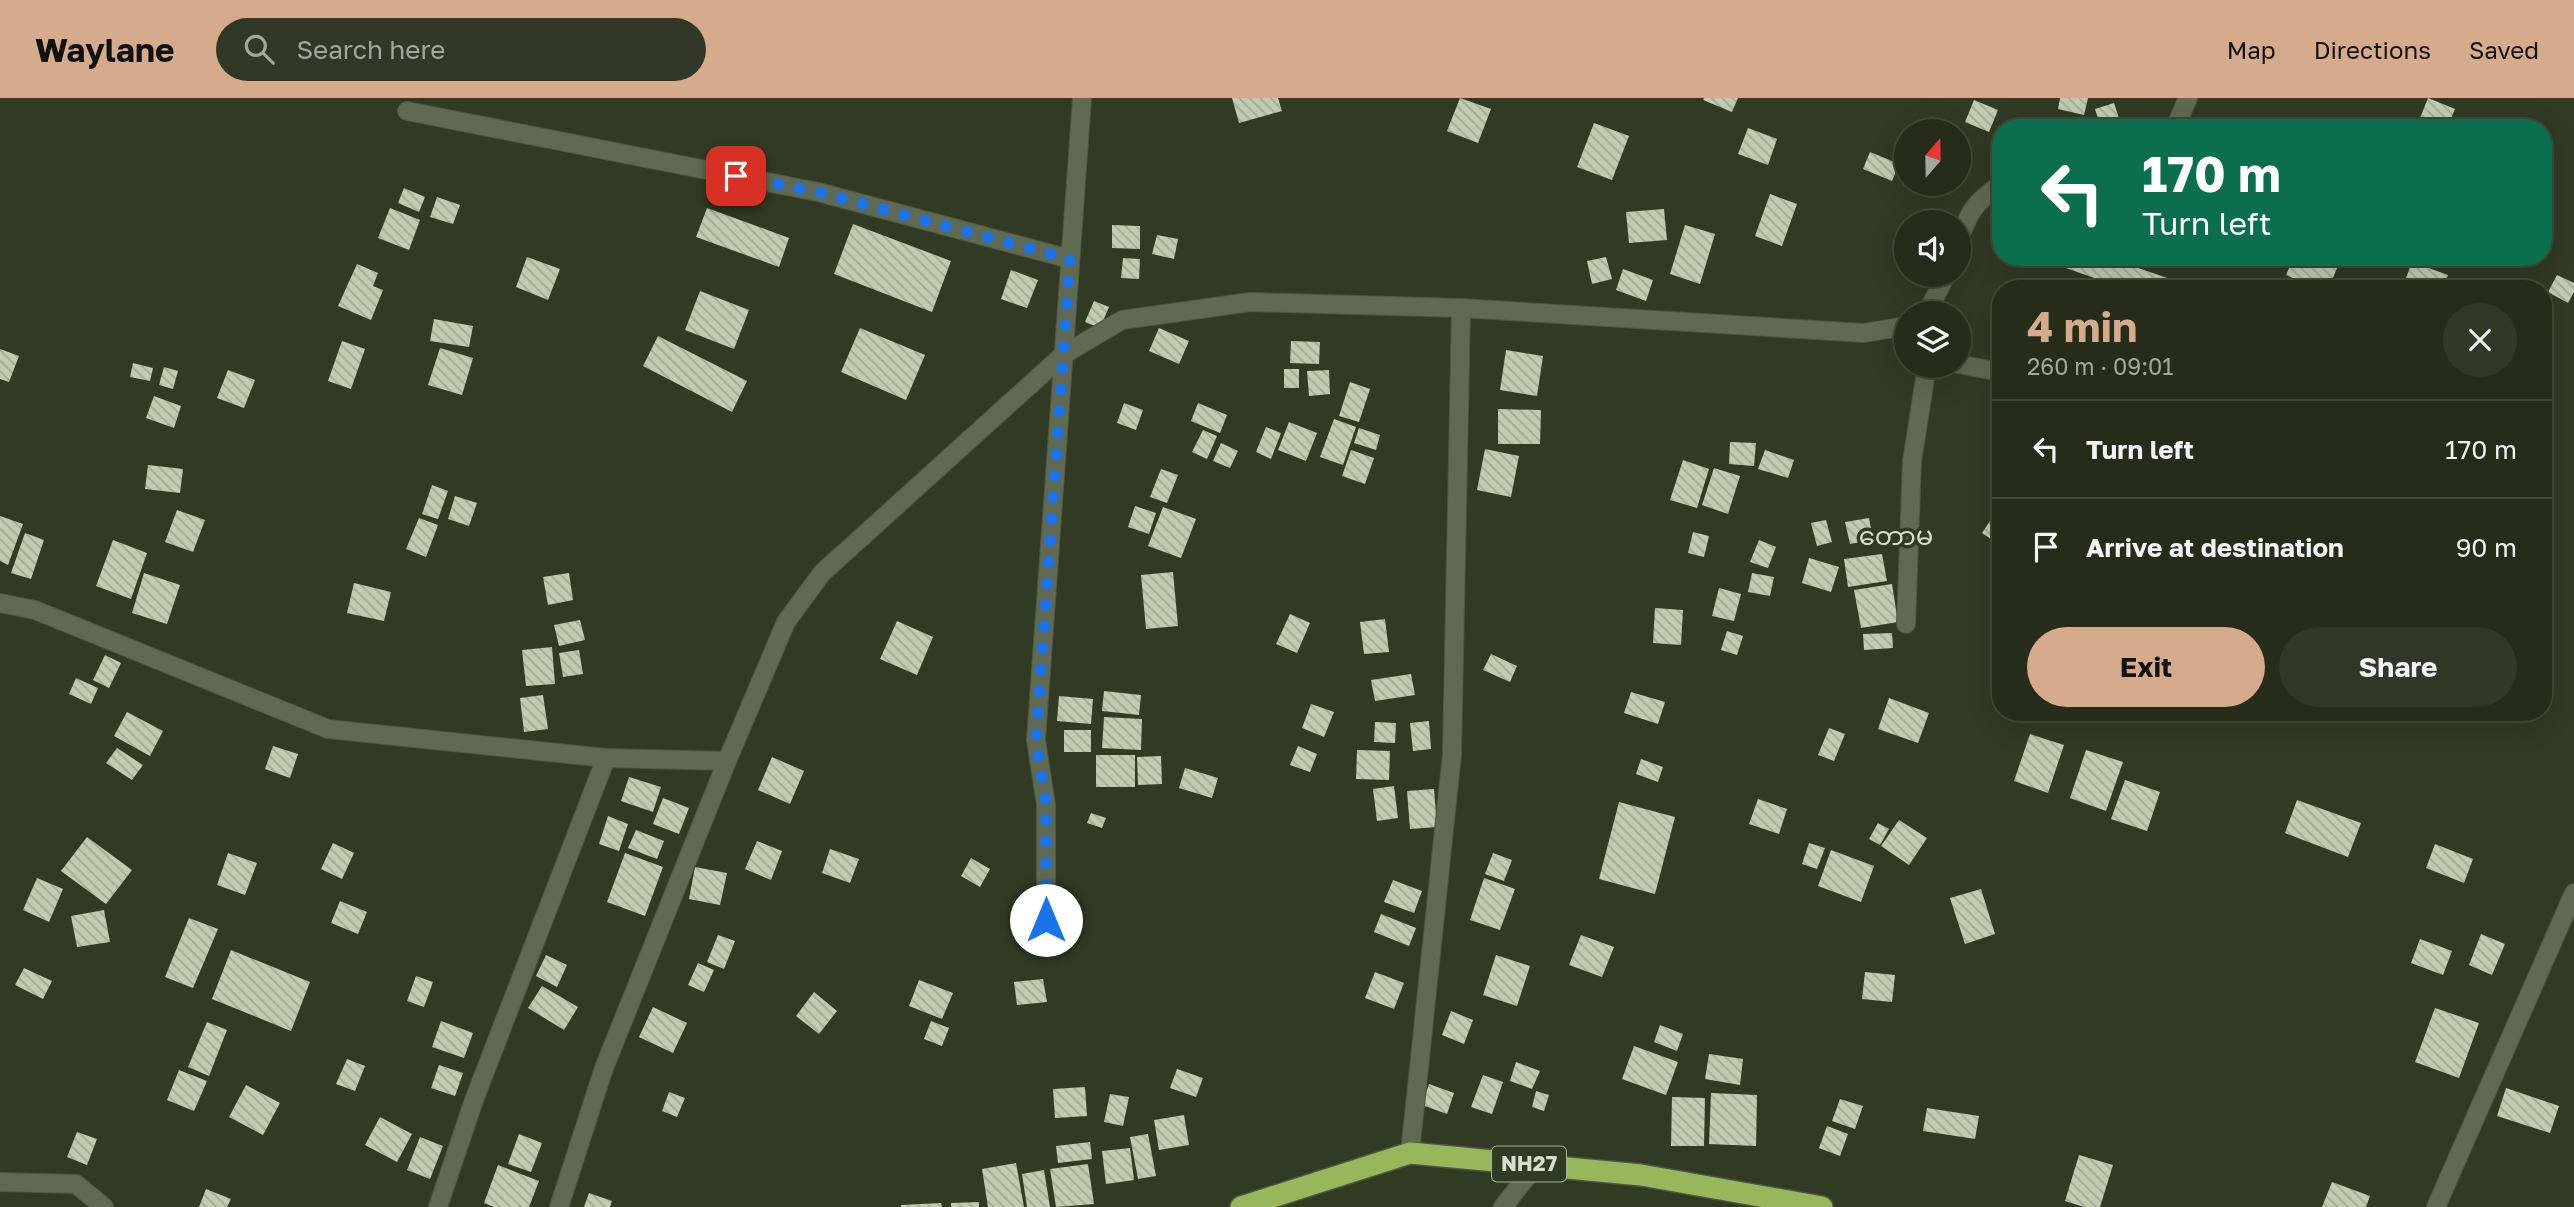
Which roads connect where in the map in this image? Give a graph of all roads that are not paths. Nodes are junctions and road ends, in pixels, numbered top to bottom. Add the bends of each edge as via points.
1 (1082, 98) edge
2 (2188, 98) edge
3 (407, 111) dead end
4 (2179, 119) edge
5 (1992, 191) edge
6 (1971, 212) edge
7 (1070, 259) junction
8 (1461, 308) junction
9 (1894, 328) edge
10 (1063, 355) junction
11 (1971, 366) edge
12 (1992, 370) edge
13 (1925, 378) edge
14 (0, 603) edge
15 (1906, 624) dead end
16 (606, 758) junction
17 (727, 761) junction
18 (2574, 893) edge
19 (1046, 920) dead end
20 (1410, 1153) junction
21 (1535, 1165) junction
22 (0, 1182) edge
23 (1739, 1200) edge
24 (104, 1207) edge
25 (438, 1207) edge
26 (559, 1207) edge
27 (1241, 1207) edge
28 (1503, 1207) edge
29 (1822, 1207) edge
30 (2436, 1207) edge

1 - 7 street
2 - 4 street
3 - 7 street via 818,192
5 - 6 street
7 - 10 street
8 - 9 street via 1864,333
8 - 10 street via 1250,302 1122,320
8 - 20 street via 1452,754
10 - 17 street via 822,573 786,622
10 - 19 street via 1036,740 1046,804
11 - 12 street
13 - 15 street via 1912,461
14 - 16 street via 35,610 328,729
16 - 17 street
16 - 25 street via 474,1100
17 - 26 street via 604,1069
18 - 30 street
20 - 21 highway, NH27
20 - 27 highway, NH27
21 - 23 highway, NH27 via 1641,1175
21 - 28 street
22 - 24 street via 76,1184
23 - 29 highway, NH27

